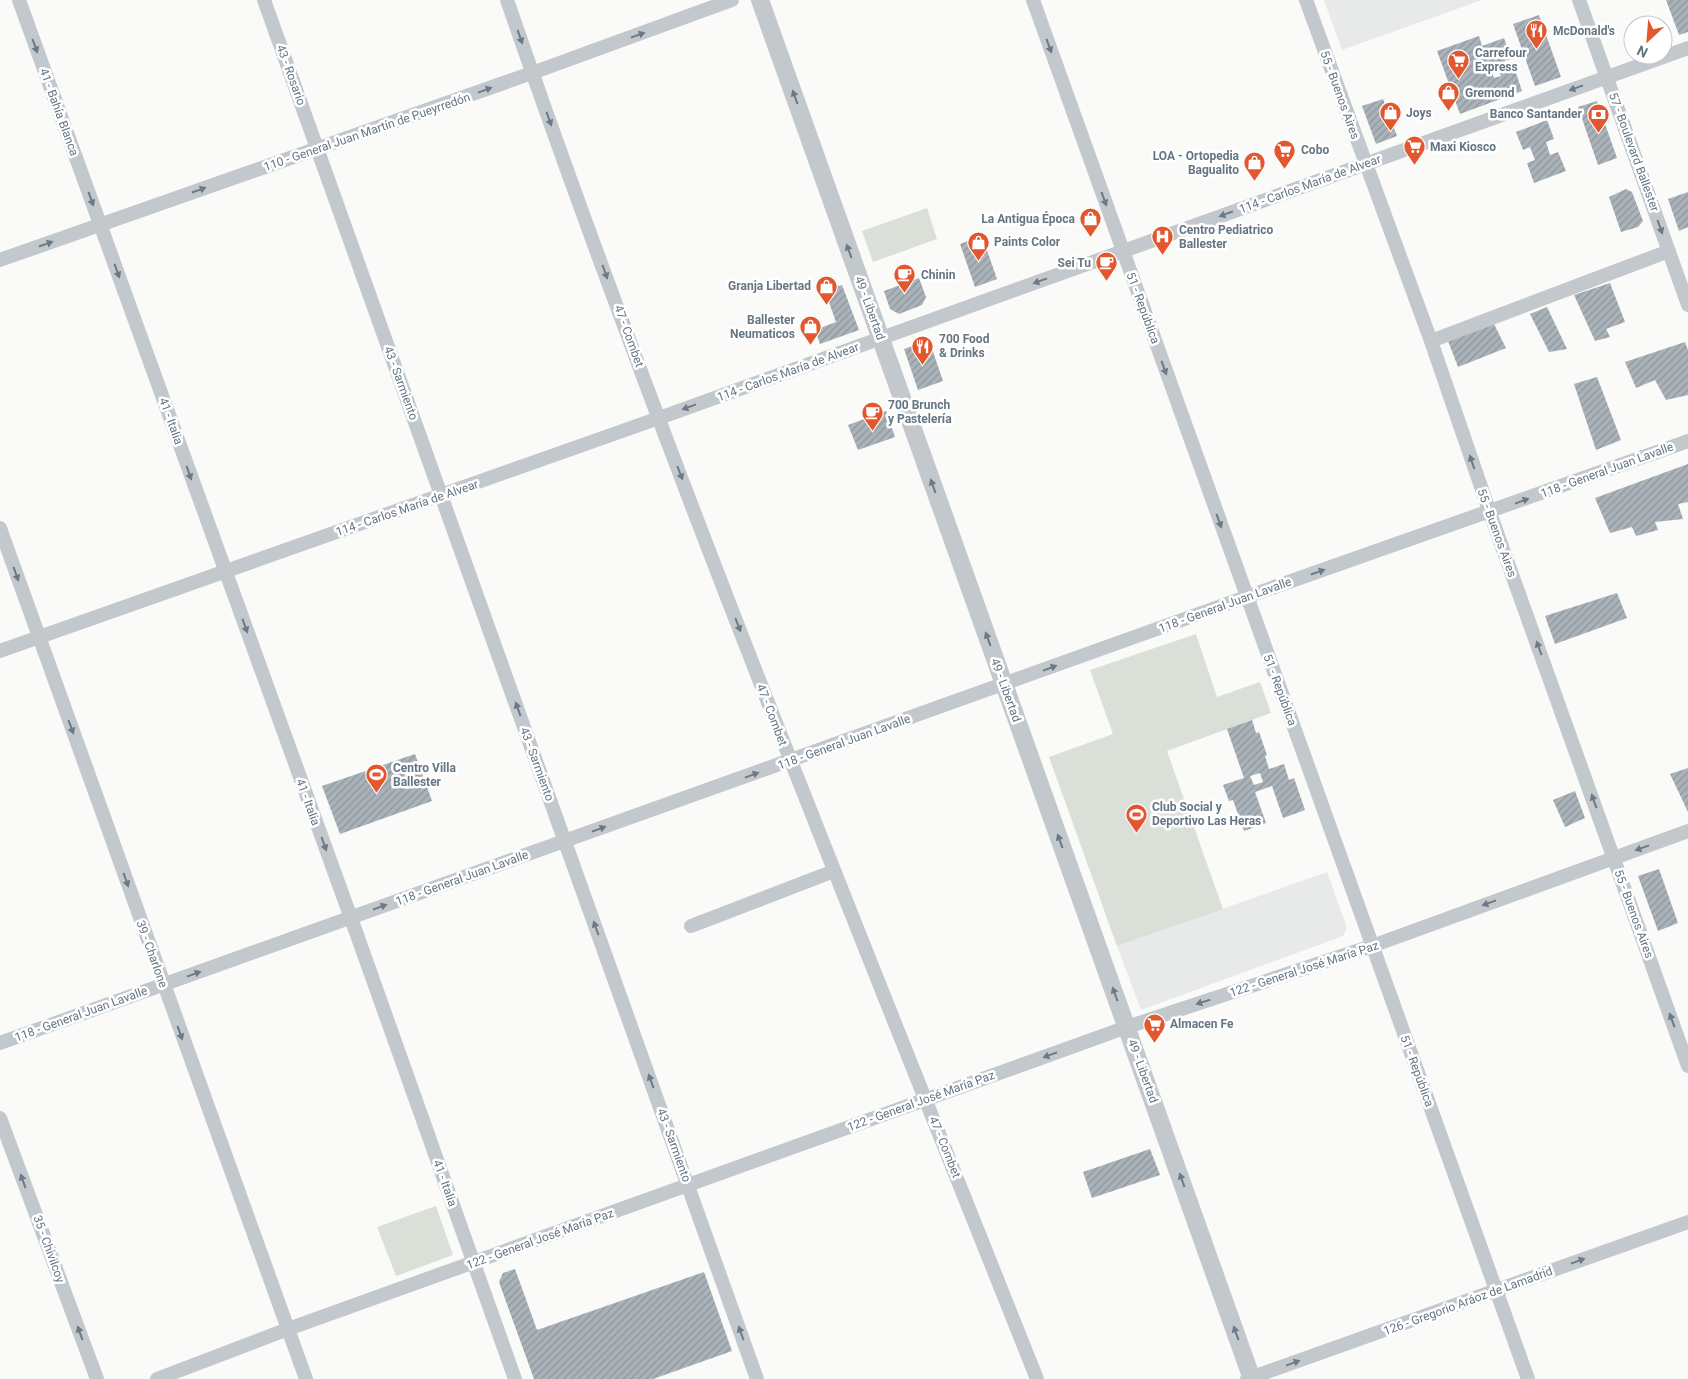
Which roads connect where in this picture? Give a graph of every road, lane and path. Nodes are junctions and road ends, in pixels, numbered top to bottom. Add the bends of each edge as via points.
1 (19, 0) edge
2 (264, 0) edge
3 (507, 0) edge
4 (732, 0) edge
5 (760, 0) edge
6 (1032, 0) edge
7 (1306, 0) edge
8 (1578, 0) edge
9 (1688, 48) edge
10 (532, 73) junction
11 (1607, 78) junction
12 (318, 149) junction
13 (1365, 164) junction
14 (100, 225) junction
15 (1122, 251) junction
16 (1669, 252) junction
17 (0, 260) edge
18 (1688, 305) edge
19 (880, 338) junction
20 (1431, 341) junction
21 (659, 418) junction
22 (1688, 441) edge
23 (441, 496) junction
24 (1490, 513) junction
25 (0, 528) edge
26 (225, 572) junction
27 (1246, 596) junction
28 (39, 637) junction
29 (0, 651) edge
30 (1004, 685) junction
31 (790, 761) junction
32 (1688, 832) edge
33 (565, 841) junction
34 (1614, 858) junction
35 (834, 870) junction
36 (351, 918) junction
37 (691, 926) dead end
38 (1372, 946) junction
39 (163, 985) junction
40 (1127, 1027) junction
41 (0, 1043) edge
42 (1688, 1066) edge
43 (926, 1100) junction
44 (0, 1118) edge
45 (688, 1185) junction
46 (1688, 1222) edge
47 (474, 1264) junction
48 (1496, 1290) junction
49 (288, 1329) junction
50 (1250, 1378) edge
51 (97, 1379) edge
52 (157, 1379) edge
53 (306, 1379) edge
54 (515, 1379) edge
55 (757, 1379) edge
56 (1037, 1379) edge
57 (1528, 1379) edge

1 -> 14 street, 41 - Bahía Blanca
2 - 12 street, 43 - Rosario
3 -> 10 street, 47 - Combet
10 -> 4 street, 110 - General Juan Martín de Pueyrredón
19 -> 5 street, 49 - Libertad
6 -> 15 street, 51 - República
7 - 13 street, 55 - Buenos Aires
8 - 11 street, 57 - Boulevard Ballester
9 - 11 street, 114 - Carlos María de Alvear
12 -> 10 street, 110 - General Juan Martín de Pueyrredón
10 -> 21 street, 47 - Combet
11 -> 13 street, 114 - Carlos María de Alvear
11 -> 16 street, 57 - Boulevard Ballester
14 -> 12 street, 110 - General Juan Martín de Pueyrredón
12 - 23 street, 43 - Sarmiento
13 -> 15 street, 114 - Carlos María de Alvear
13 - 20 street, 55 - Buenos Aires
17 -> 14 street, 110 - General Juan Martín de Pueyrredón
14 -> 26 street, 41 - Italia
15 -> 19 street, 114 - Carlos María de Alvear
15 -> 27 street, 51 - República
16 - 18 street, 57 - Boulevard Ballester
16 - 20 street
19 -> 21 street, 114 - Carlos María de Alvear
30 -> 19 street, 49 - Libertad
24 -> 20 street, 55 - Buenos Aires
21 - 23 street, 114 - Carlos María de Alvear
21 -> 31 street, 47 - Combet
24 -> 22 street, 118 - General Juan Lavalle
23 - 26 street, 114 - Carlos María de Alvear
33 -> 23 street, 43 - Sarmiento
27 -> 24 street, 118 - General Juan Lavalle
34 -> 24 street, 55 - Buenos Aires
25 -> 28 street, 39 - Charlone
26 - 28 street, 114 - Carlos María de Alvear
26 -> 36 street, 41 - Italia
30 -> 27 street, 118 - General Juan Lavalle
27 - 38 street, 51 - República
28 - 29 street, 114 - Carlos María de Alvear
28 -> 39 street, 39 - Charlone
30 - 31 street, 118 - General Juan Lavalle
40 -> 30 street, 49 - Libertad
33 -> 31 street, 118 - General Juan Lavalle
31 - 35 street, 47 - Combet
32 -> 34 street, 122 - General José María Paz
36 -> 33 street, 118 - General Juan Lavalle
45 -> 33 street, 43 - Sarmiento
34 -> 38 street, 122 - General José María Paz
42 -> 34 street, 55 - Buenos Aires
35 - 37 street
35 - 43 street, 47 - Combet
39 -> 36 street, 118 - General Juan Lavalle
36 - 47 street, 41 - Italia
38 -> 40 street, 122 - General José María Paz
38 - 48 street, 51 - República
39 - 41 street, 118 - General Juan Lavalle
39 -> 49 street, 39 - Charlone
40 -> 43 street, 122 - General José María Paz
50 -> 40 street, 49 - Libertad
43 - 45 street, 122 - General José María Paz
43 - 56 street, 47 - Combet
51 -> 44 street, 35 - Chivilcoy
45 - 47 street, 122 - General José María Paz
55 -> 45 street, 43 - Sarmiento
48 -> 46 street, 126 - Gregorio Aráoz de Lamadrid
47 - 49 street, 122 - General José María Paz
47 - 54 street, 41 - Italia
50 -> 48 street, 126 - Gregorio Aráoz de Lamadrid
48 - 57 street, 51 - República
49 - 52 street, 122 - General José María Paz
49 - 53 street, 39 - Charlone

